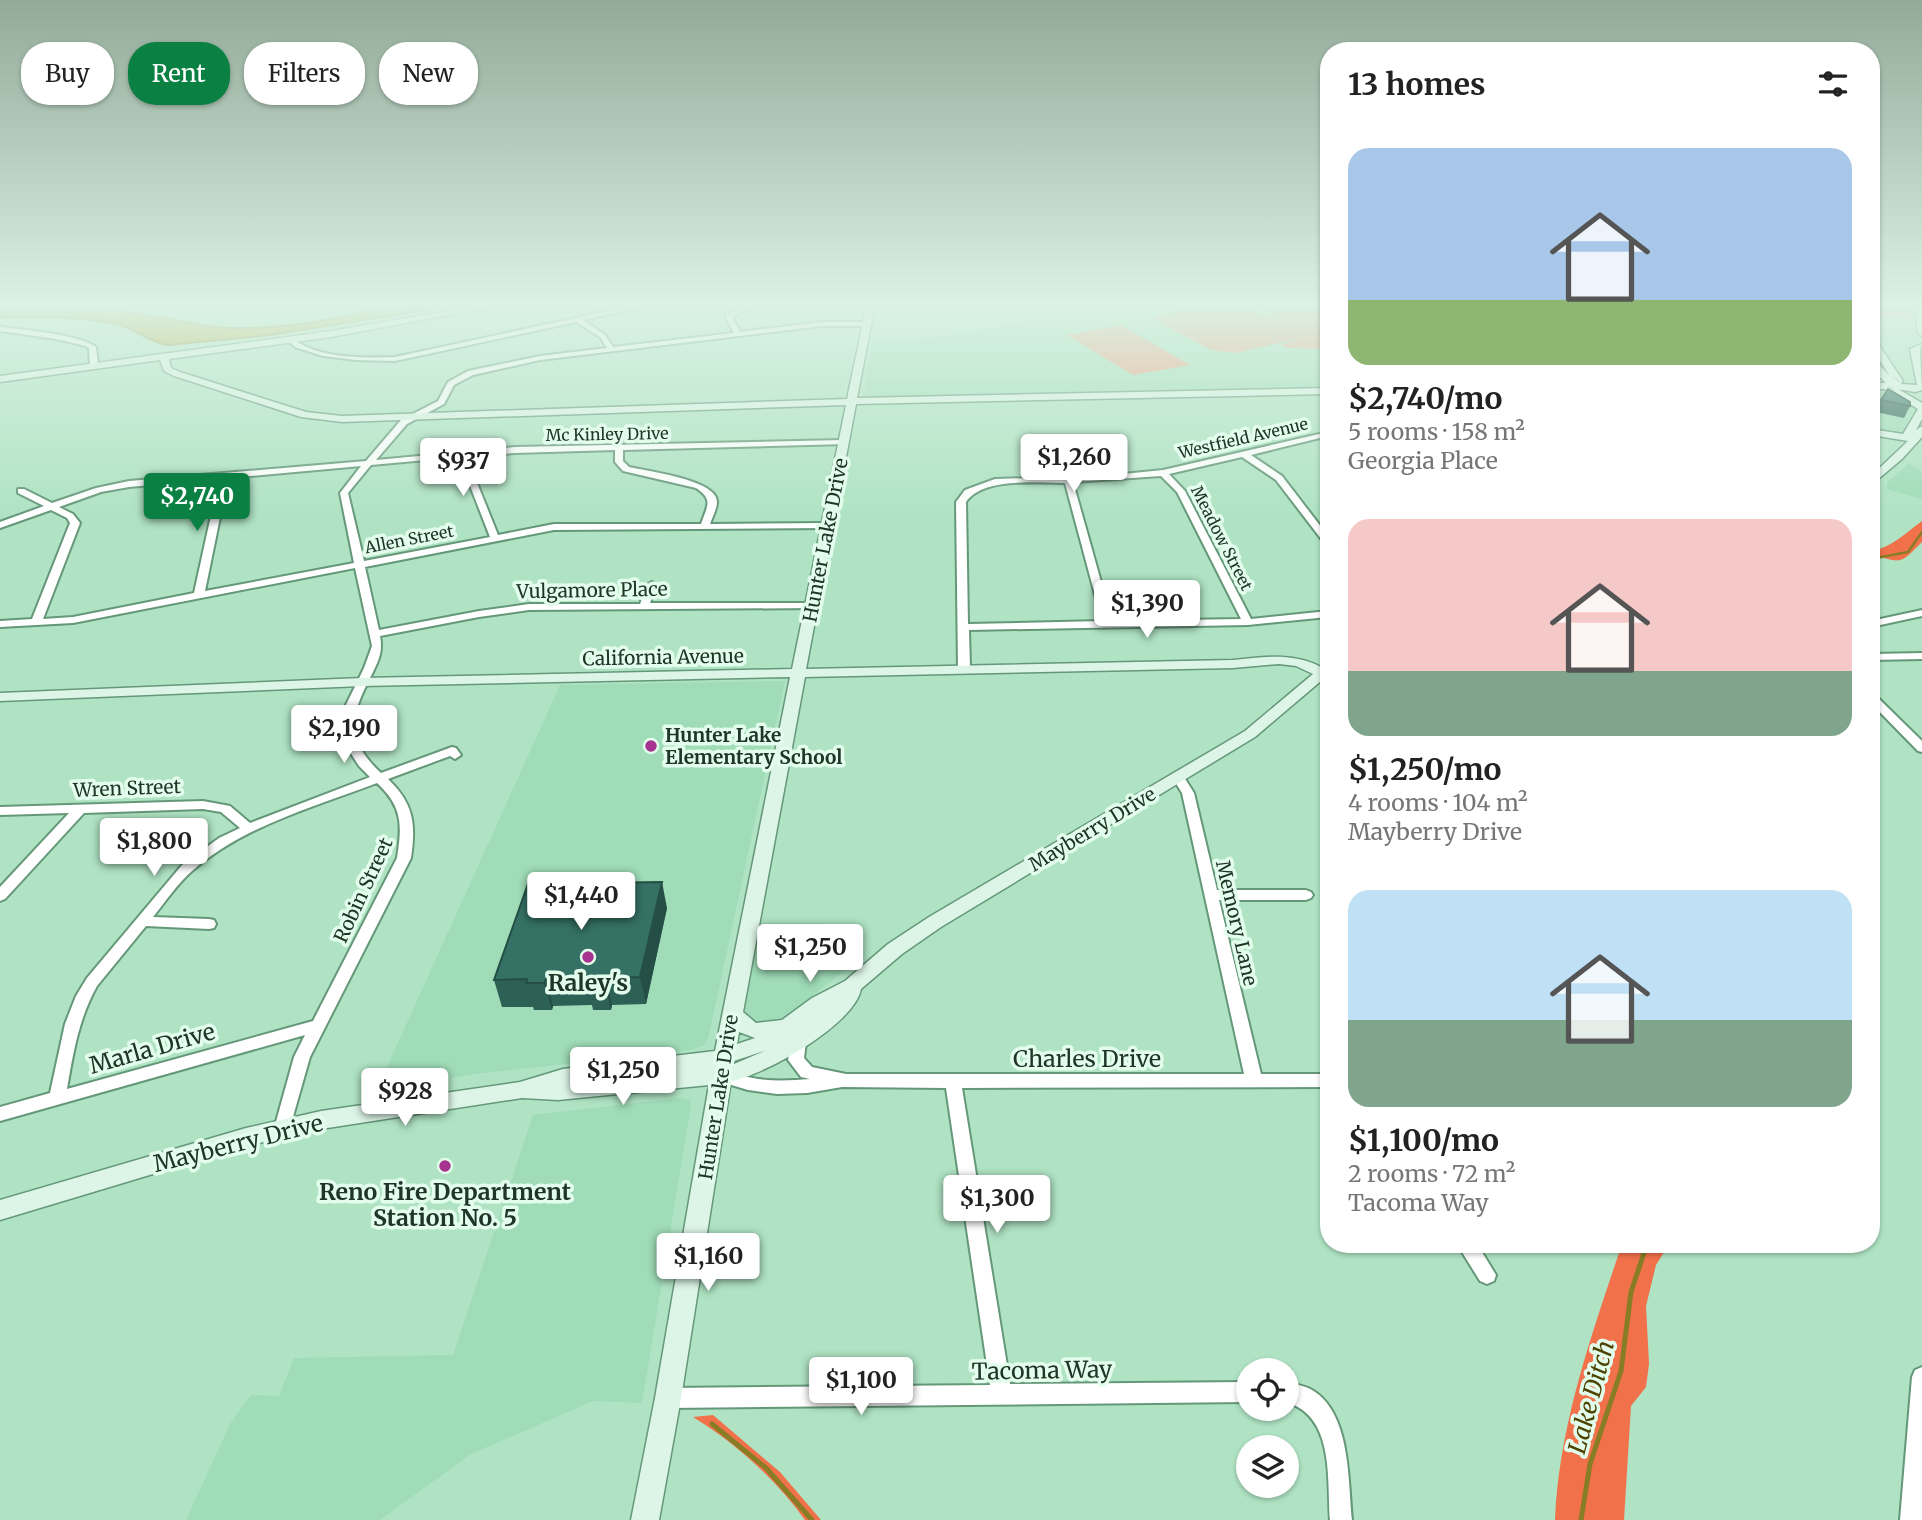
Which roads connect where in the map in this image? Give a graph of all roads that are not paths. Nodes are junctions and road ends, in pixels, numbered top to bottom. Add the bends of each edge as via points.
1 (27, 375) edge
2 (180, 375) edge
3 (467, 375) edge
4 (859, 375) edge
5 (1881, 375) edge
6 (1894, 375) edge
7 (1920, 375) edge
8 (0, 379) edge
9 (1880, 379) edge
10 (1890, 385) junction
11 (1880, 386) edge
12 (1320, 391) edge
13 (854, 401) junction
14 (1922, 407) edge
15 (413, 417) junction
16 (1922, 429) edge
17 (1880, 434) edge
18 (1320, 437) edge
19 (1906, 438) junction
20 (1880, 439) edge
21 (844, 442) junction
22 (619, 448) junction
23 (1899, 453) junction
24 (475, 454) junction
25 (1244, 454) junction
26 (368, 463) junction
27 (1163, 472) junction
28 (1880, 473) edge
29 (224, 476) junction
30 (1068, 480) junction
31 (21, 491) dead end
32 (52, 507) junction
33 (0, 526) edge
34 (705, 526) junction
35 (828, 526) junction
36 (1320, 531) edge
37 (495, 538) junction
38 (359, 564) junction
39 (652, 584) dead end
40 (200, 596) junction
41 (644, 606) junction
42 (813, 606) junction
43 (1922, 613) edge
44 (1320, 615) edge
45 (36, 622) junction
46 (1248, 622) junction
47 (1880, 622) edge
48 (0, 624) edge
49 (1108, 625) junction
50 (963, 627) junction
51 (375, 635) junction
52 (1922, 656) edge
53 (1880, 657) edge
54 (964, 668) junction
55 (1320, 670) edge
56 (800, 673) junction
57 (1320, 678) edge
58 (362, 682) junction
59 (0, 697) edge
60 (1880, 706) edge
61 (1922, 748) edge
62 (455, 755) dead end
63 (1178, 777) junction
64 (379, 778) junction
65 (80, 809) junction
66 (0, 811) edge
67 (248, 828) junction
68 (1211, 895) junction
69 (1306, 895) dead end
70 (0, 896) edge
71 (141, 921) junction
72 (209, 924) dead end
73 (732, 1011) junction
74 (316, 1026) junction
75 (795, 1034) junction
76 (722, 1066) junction
77 (846, 1080) junction
78 (1254, 1080) junction
79 (1320, 1080) edge
80 (953, 1081) junction
81 (57, 1098) junction
82 (0, 1114) edge
83 (282, 1129) junction
84 (0, 1210) edge
85 (1472, 1253) edge
86 (1487, 1275) dead end
87 (1922, 1377) edge
88 (1236, 1392) edge
89 (1002, 1395) junction
90 (1299, 1396) edge
91 (668, 1398) junction
92 (1918, 1474) edge
93 (645, 1520) edge
94 (1341, 1520) edge
95 (1911, 1520) edge

1 - 8 street
2 - 15 street via 305,415
3 - 15 street, Robin Street via 451,384 441,402
4 - 13 street, Hunter Lake Drive
5 - 10 street
6 - 11 street via 1898,381
7 - 10 street via 1922,386
9 - 10 street
10 - 14 street
12 - 13 street
13 - 15 street
13 - 21 street, Hunter Lake Drive
14 - 19 street
15 - 26 street, Robin Street
16 - 23 street via 1913,445
17 - 19 street
18 - 25 street, Westfield Avenue
19 - 23 street
20 - 23 street
21 - 22 street, Mc Kinley Drive
21 - 35 street, Hunter Lake Drive
22 - 24 street, Mc Kinley Drive
22 - 34 street via 619,462 626,469 710,493 713,502
23 - 28 street
24 - 26 street, Mc Kinley Drive
24 - 37 street via 471,478
25 - 27 street, Westfield Avenue
25 - 36 street via 1279,478
26 - 29 street, Mc Kinley Drive
26 - 38 street, Robin Street via 344,493
27 - 30 street, Westfield Avenue
27 - 46 street, Meadow Street via 1181,491
29 - 32 street, Mc Kinley Drive via 121,485
29 - 40 street
30 - 49 street
30 - 50 street, Westfield Avenue via 995,482 964,496
31 - 32 street
32 - 33 street, Mc Kinley Drive
32 - 45 street via 75,523
34 - 35 street, Allen Street
34 - 37 street, Allen Street via 564,526
35 - 42 street, Hunter Lake Drive
37 - 38 street, Allen Street
38 - 40 street, Allen Street
38 - 51 street, Robin Street
39 - 41 street
40 - 45 street, Allen Street via 73,620
41 - 42 street, Vulgamore Place
41 - 51 street, Vulgamore Place via 529,607
42 - 56 street, Hunter Lake Drive
43 - 47 street
44 - 46 street
45 - 48 street, Allen Street
46 - 49 street
49 - 50 street
50 - 54 street, Westfield Avenue
51 - 58 street, Robin Street via 375,657
52 - 53 street
54 - 55 street, California Avenue via 1286,660
54 - 56 street, California Avenue
56 - 58 street, California Avenue
56 - 73 street, Hunter Lake Drive
57 - 63 street, Mayberry Drive via 1250,734
58 - 59 street, California Avenue
58 - 64 street, Robin Street via 350,707 348,732 359,756
60 - 61 street
62 - 64 street via 452,751
63 - 68 street, Memory Lane via 1188,793
63 - 75 street, Mayberry Drive via 935,922 852,986 845,1004
64 - 67 street
64 - 74 street, Robin Street via 405,811 408,841 399,868
65 - 66 street, Wren Street
65 - 67 street, Wren Street via 215,807 233,814
65 - 70 street
67 - 71 street via 187,868
68 - 69 street
68 - 78 street, Memory Lane
71 - 72 street
71 - 81 street via 79,1003
73 - 75 street via 737,1023 749,1029
73 - 76 street, Hunter Lake Drive
74 - 81 street, Marla Drive
74 - 83 street, Robin Street via 302,1057
75 - 76 street, Mayberry Drive via 762,1044
75 - 77 street, Charles Drive via 796,1060 807,1072
76 - 77 street, Charles Drive via 744,1085 818,1085
76 - 83 street, Mayberry Drive via 558,1091 522,1090
76 - 91 street, Hunter Lake Drive
77 - 80 street, Charles Drive
78 - 79 street, Charles Drive
78 - 80 street, Charles Drive
80 - 89 street
81 - 82 street, Marla Drive
83 - 84 street, Mayberry Drive
85 - 86 street
87 - 92 street
88 - 89 street, Tacoma Way
89 - 91 street, Tacoma Way
90 - 94 street via 1312,1401 1327,1419
91 - 93 street, Hunter Lake Drive
92 - 95 street

